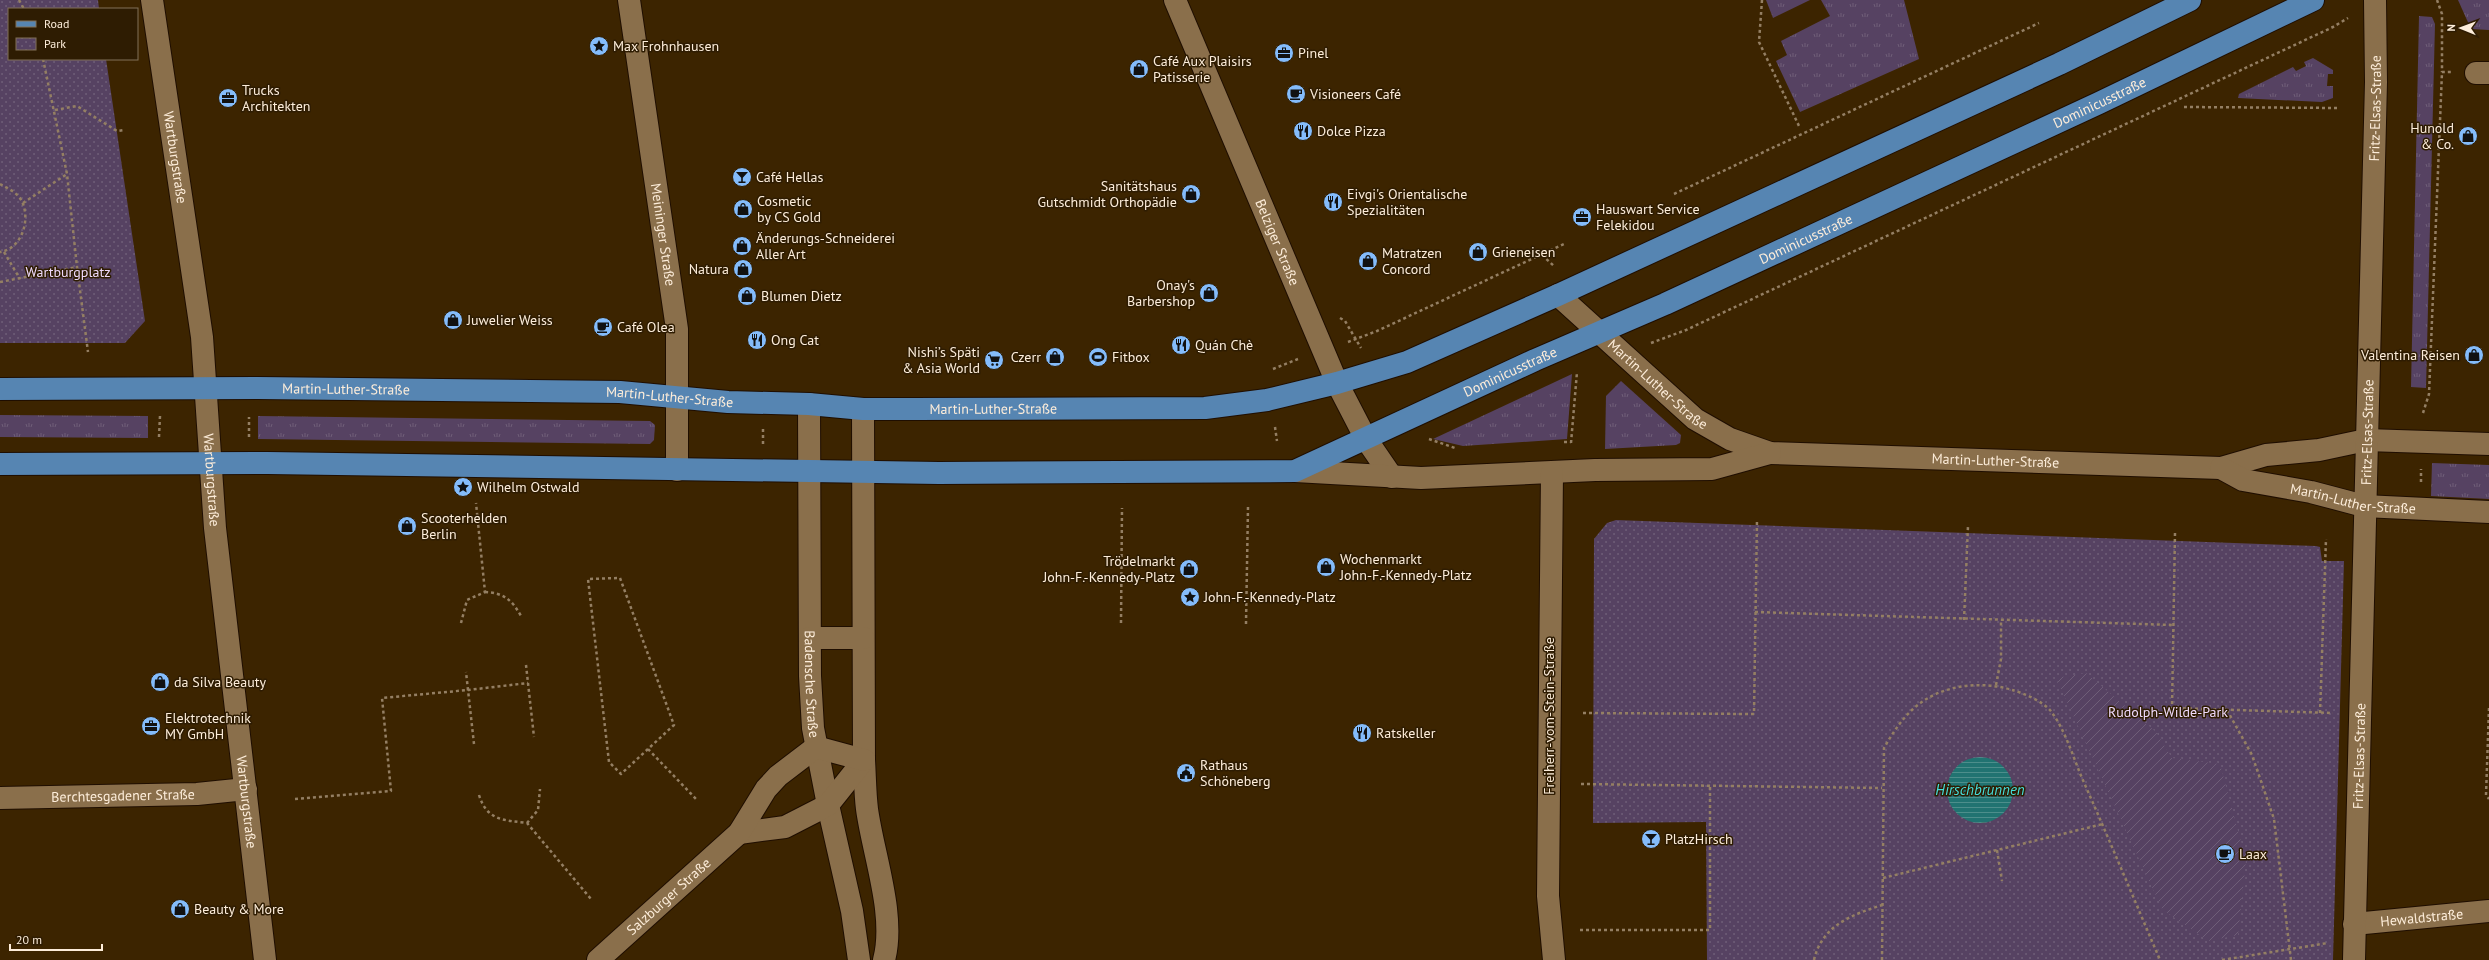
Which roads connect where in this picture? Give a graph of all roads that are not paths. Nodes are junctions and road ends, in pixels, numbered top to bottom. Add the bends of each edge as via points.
1 (152, 0) edge
2 (629, 0) edge
3 (1176, 0) edge
4 (2190, 0) edge
5 (2313, 0) edge
6 (2375, 0) edge
7 (1558, 295) junction
8 (1599, 331) junction
9 (1338, 383) junction
10 (205, 388) junction
11 (0, 389) edge
12 (677, 397) junction
13 (809, 404) junction
14 (863, 409) junction
15 (1366, 439) junction
16 (2366, 440) junction
17 (2489, 444) edge
18 (1770, 453) junction
19 (0, 464) edge
20 (211, 464) junction
21 (2221, 468) junction
22 (677, 470) junction
23 (809, 471) junction
24 (1295, 471) junction
25 (863, 472) junction
26 (1552, 473) junction
27 (1392, 477) junction
28 (2364, 506) junction
29 (2489, 512) edge
30 (810, 638) junction
31 (863, 638) junction
32 (816, 747) junction
33 (864, 760) junction
34 (246, 789) junction
35 (0, 798) edge
36 (828, 805) junction
37 (739, 833) junction
38 (2489, 911) edge
39 (2354, 941) edge
40 (265, 960) edge
41 (598, 960) edge
42 (859, 960) edge
43 (884, 960) edge
44 (1554, 960) edge

1 - 10 street, Wartburgstraße via 202,337
2 - 12 street, Meininger Straße via 677,329
3 - 9 street, Belziger Straße
4 - 7 main road via 2059,64
5 - 8 main road, Dominicusstraße via 2100,103 1665,304
6 - 16 street, Fritz-Elsas-Straße via 2376,82
7 - 8 street, Martin-Luther-Straße
7 - 9 main road via 1407,362
8 - 15 main road, Dominicusstraße
8 - 18 street, Martin-Luther-Straße via 1694,419 1730,439
9 - 14 main road, Martin-Luther-Straße via 1267,400 1205,408
9 - 15 street, Belziger Straße
10 - 11 main road, Martin-Luther-Straße
10 - 12 main road, Martin-Luther-Straße via 620,392
10 - 20 street, Wartburgstraße
12 - 13 main road, Martin-Luther-Straße via 728,402
12 - 22 street, Meininger Straße
13 - 14 main road, Martin-Luther-Straße
13 - 23 street, Badensche Straße
14 - 25 street
15 - 24 main road, Dominicusstraße
15 - 27 street, Belziger Straße
16 - 17 street, Martin-Luther-Straße
16 - 21 street, Martin-Luther-Straße via 2320,450 2266,455
16 - 28 street, Fritz-Elsas-Straße
18 - 21 street, Martin-Luther-Straße
18 - 26 street, Martin-Luther-Straße via 1712,469
19 - 20 main road
20 - 22 main road
20 - 34 street, Wartburgstraße via 215,528
21 - 28 street, Martin-Luther-Straße via 2243,480 2311,492
22 - 23 main road
23 - 25 main road
23 - 30 street, Badensche Straße
24 - 25 main road
24 - 27 street
25 - 31 street
26 - 27 street
26 - 44 street, Freiherr-vom-Stein-Straße via 1548,896
28 - 29 street, Martin-Luther-Straße
28 - 39 street, Fritz-Elsas-Straße
30 - 31 street
30 - 32 street, Badensche Straße
31 - 33 street
32 - 33 street
32 - 36 street, Badensche Straße
32 - 37 street, Salzburger Straße via 778,776 766,789
33 - 36 street
33 - 43 street via 867,809 883,888 886,925
34 - 35 street, Berchtesgadener Straße via 197,794
34 - 40 street, Wartburgstraße
36 - 37 street via 785,827
36 - 42 street, Badensche Straße via 852,910
37 - 41 street, Salzburger Straße
38 - 39 street, Hewaldstraße

